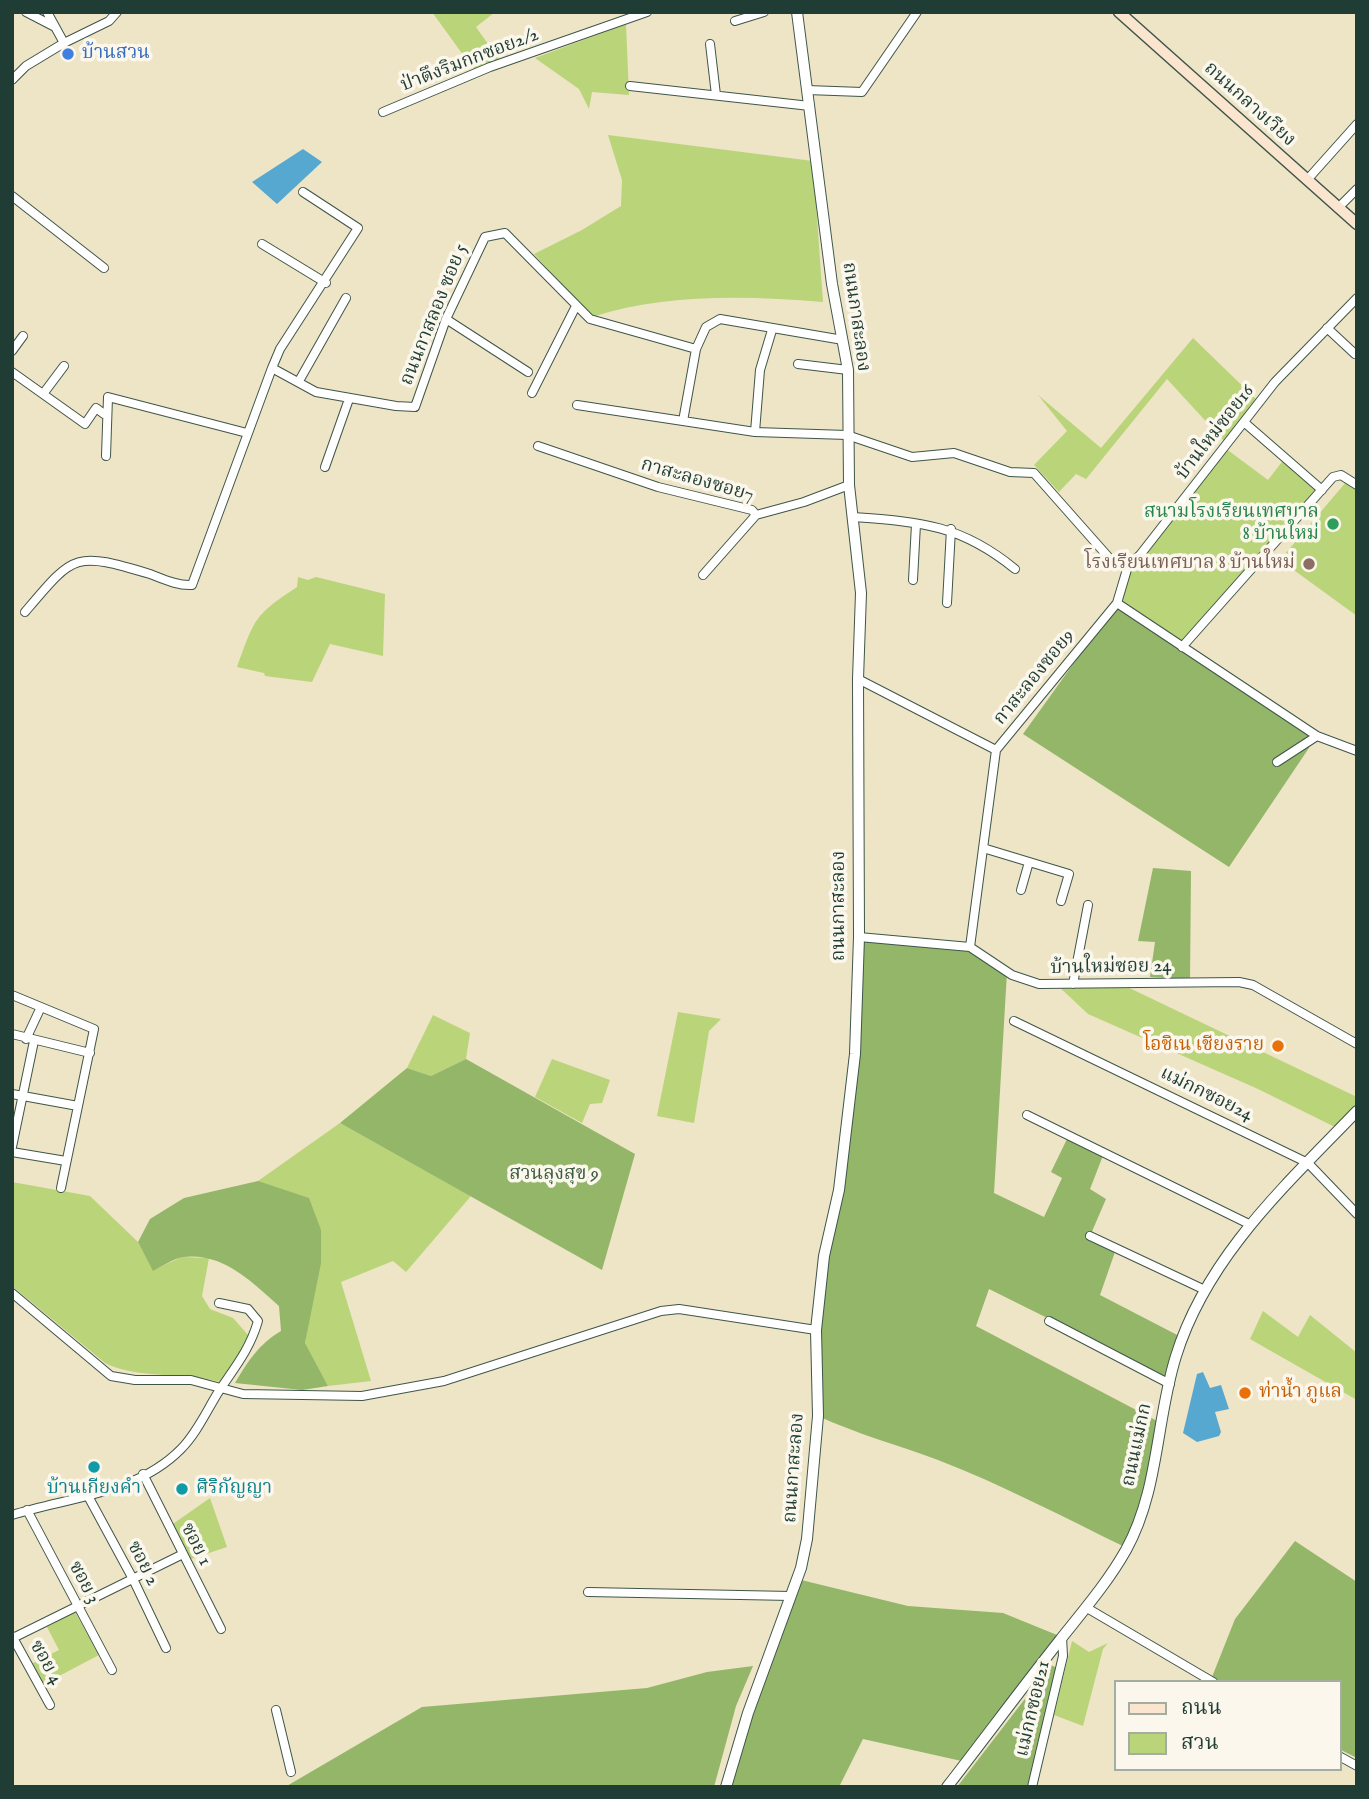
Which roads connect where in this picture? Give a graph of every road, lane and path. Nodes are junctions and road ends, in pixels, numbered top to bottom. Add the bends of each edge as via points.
1 (26, 12) edge
2 (47, 12) edge
3 (117, 12) edge
4 (647, 12) edge
5 (764, 12) edge
6 (797, 12) edge
7 (917, 12) edge
8 (1119, 12) edge
9 (735, 21) dead end
10 (56, 27) junction
11 (64, 43) junction
12 (710, 44) dead end
13 (12, 66) edge
14 (21, 72) junction
15 (12, 80) edge
16 (630, 86) dead end
17 (807, 90) junction
18 (716, 95) junction
19 (810, 106) junction
20 (383, 112) dead end
21 (1357, 124) edge
22 (1307, 180) junction
23 (1357, 189) edge
24 (303, 192) dead end
25 (12, 196) edge
26 (1338, 208) junction
27 (1357, 224) edge
28 (262, 244) dead end
29 (104, 268) dead end
30 (326, 283) junction
31 (346, 298) dead end
32 (1357, 298) edge
33 (576, 306) junction
34 (446, 319) junction
35 (1327, 328) junction
36 (772, 330) junction
37 (23, 336) dead end
38 (844, 341) junction
39 (696, 349) junction
40 (12, 351) edge
41 (1355, 354) edge
42 (798, 364) dead end
43 (64, 366) dead end
44 (272, 369) junction
45 (848, 370) junction
46 (12, 372) edge
47 (528, 372) dead end
48 (299, 381) junction
49 (43, 394) junction
50 (532, 394) dead end
51 (349, 399) junction
52 (576, 405) dead end
53 (104, 414) dead end
54 (683, 421) junction
55 (1245, 423) junction
56 (755, 432) junction
57 (247, 433) junction
58 (847, 435) junction
59 (538, 446) dead end
60 (106, 456) dead end
61 (325, 467) dead end
62 (849, 485) junction
63 (1357, 485) edge
64 (1322, 490) junction
65 (756, 515) junction
66 (852, 517) junction
67 (916, 524) junction
68 (951, 529) junction
69 (1128, 566) junction
70 (1015, 569) dead end
71 (703, 575) dead end
72 (913, 580) dead end
73 (947, 603) dead end
74 (1117, 603) junction
75 (25, 612) dead end
76 (1182, 647) junction
77 (858, 679) junction
78 (1317, 736) junction
79 (996, 750) junction
80 (1356, 750) edge
81 (1277, 762) dead end
82 (983, 848) junction
83 (1029, 862) junction
84 (1021, 890) dead end
85 (1061, 901) dead end
86 (1088, 905) dead end
87 (859, 937) junction
88 (970, 947) junction
89 (1073, 984) junction
90 (12, 995) edge
91 (41, 1007) junction
92 (1014, 1021) dead end
93 (12, 1034) edge
94 (30, 1040) junction
95 (1357, 1044) edge
96 (90, 1053) junction
97 (12, 1094) edge
98 (24, 1096) junction
99 (78, 1106) junction
100 (1357, 1111) edge
101 (1027, 1115) dead end
102 (12, 1150) edge
103 (66, 1161) junction
104 (1308, 1163) junction
105 (61, 1188) dead end
106 (1357, 1214) edge
107 (1251, 1225) junction
108 (1090, 1236) dead end
109 (1205, 1290) junction
110 (12, 1293) edge
111 (219, 1303) dead end
112 (1049, 1321) dead end
113 (816, 1330) junction
114 (1170, 1384) junction
115 (221, 1388) junction
116 (143, 1474) junction
117 (88, 1496) junction
118 (27, 1510) junction
119 (12, 1515) edge
120 (181, 1555) junction
121 (133, 1579) junction
122 (588, 1592) dead end
123 (791, 1596) junction
124 (78, 1606) junction
125 (1087, 1608) junction
126 (221, 1629) dead end
127 (13, 1637) edge
128 (1062, 1637) junction
129 (166, 1648) dead end
130 (112, 1670) dead end
131 (1210, 1680) edge
132 (50, 1705) dead end
133 (276, 1710) dead end
134 (1341, 1757) edge
135 (1357, 1766) edge
136 (291, 1772) dead end
137 (726, 1787) edge
138 (947, 1787) edge
139 (1032, 1787) edge

1 - 10 street
2 - 10 street
3 - 11 street
4 - 20 street, ป่าตึงริมกกซอย2/2 via 490,67
5 - 9 street
6 - 17 street, ถนนกาสะลอง
7 - 17 street via 862,92
8 - 22 main road, ถนนกลางเวียง
10 - 11 street
11 - 14 street
12 - 18 street
13 - 14 street
14 - 15 street
16 - 18 street
17 - 19 street, ถนนกาสะลอง
18 - 19 street
19 - 38 street, ถนนกาสะลอง via 832,284
21 - 22 street
22 - 26 main road, ถนนกลางเวียง
23 - 26 street
24 - 30 street via 358,228
25 - 29 street
26 - 27 main road, ถนนกลางเวียง
28 - 30 street
30 - 44 street via 280,349
31 - 48 street
32 - 35 street, บ้านใหม่ซอย16
33 - 34 street, ถนนกาสลอง ซอย 5 via 506,233 485,237
33 - 39 street, ถนนกาสลอง ซอย 5 via 590,319
33 - 50 street
34 - 47 street
34 - 51 street, ถนนกาสลอง ซอย 5 via 415,407
35 - 41 street
35 - 55 street, บ้านใหม่ซอย16 via 1275,382
36 - 38 street
36 - 39 street via 720,319 706,327
36 - 56 street via 760,370
37 - 40 street
38 - 45 street, ถนนกาสะลอง
39 - 54 street
42 - 45 street
43 - 49 street
44 - 48 street, ถนนกาสลอง ซอย 5
44 - 57 street
45 - 58 street, ถนนกาสะลอง
46 - 49 street
48 - 51 street, ถนนกาสลอง ซอย 5 via 316,392
49 - 53 street via 85,424 96,408
51 - 61 street
52 - 54 street
54 - 56 street
55 - 64 street
55 - 69 street, บ้านใหม่ซอย16
56 - 58 street
57 - 60 street via 108,397
57 - 75 street via 192,585 117,564 78,561 60,570
58 - 62 street, ถนนกาสะลอง
58 - 69 street via 912,457 954,453 1010,472 1034,472 1111,560
59 - 65 street, กาสะลองซอย7 via 658,487 752,510
62 - 65 street, กาสะลองซอย7
62 - 66 street, ถนนกาสะลอง
63 - 64 street via 1341,475
64 - 76 street
65 - 71 street
66 - 67 street
66 - 77 street, ถนนกาสะลอง via 861,593
67 - 68 street
67 - 72 street
68 - 70 street
68 - 73 street
69 - 74 street
74 - 76 street
74 - 79 street, กาสะลองซอย9
76 - 78 street
77 - 79 street, กาสะลองซอย9
77 - 87 street, ถนนกาสะลอง
78 - 80 street
78 - 81 street
79 - 82 street
82 - 83 street
82 - 88 street
83 - 84 street
83 - 85 street via 1069,874
86 - 89 street
87 - 88 street, บ้านใหม่ซอย 24
87 - 113 street, ถนนกาสะลอง via 849,1119 824,1256
88 - 89 street, บ้านใหม่ซอย 24 via 1025,981
89 - 95 street, บ้านใหม่ซอย 24 via 1238,982 1252,985
90 - 91 street
91 - 94 street
91 - 96 street via 94,1029
92 - 104 street, แม่กกซอย24
93 - 94 street
94 - 96 street
94 - 98 street
96 - 99 street
97 - 98 street
98 - 99 street
98 - 102 street
99 - 103 street
100 - 104 street, ถนนแม่กก
101 - 107 street
102 - 103 street
103 - 105 street
104 - 106 street
104 - 107 street, ถนนแม่กก
107 - 109 street, ถนนแม่กก via 1224,1257
108 - 109 street
109 - 114 street, ถนนแม่กก via 1194,1307
110 - 115 street via 111,1376 191,1380
111 - 115 street via 248,1309 258,1321 239,1367
112 - 114 street
113 - 115 street via 679,1309 444,1381 393,1391 362,1396 269,1395
113 - 123 street, ถนนกาสะลอง via 818,1416 813,1492 802,1568
114 - 125 street, ถนนแม่กก via 1140,1517 1127,1548
115 - 116 street via 183,1447 166,1463
116 - 117 street
116 - 120 street, ซอย 1
117 - 118 street
117 - 121 street, ซอย 2
118 - 119 street
118 - 124 street, ซอย 3
120 - 121 street
120 - 126 street, ซอย 1
121 - 124 street
121 - 129 street, ซอย 2
122 - 123 street
123 - 137 street, ถนนกาสะลอง
124 - 127 street
124 - 130 street, ซอย 3
125 - 128 street, ถนนแม่กก
125 - 131 street
127 - 132 street, ซอย 4
128 - 138 street, ถนนแม่กก
128 - 139 street, แม่กกซอย21 via 1063,1656
133 - 136 street
134 - 135 street

